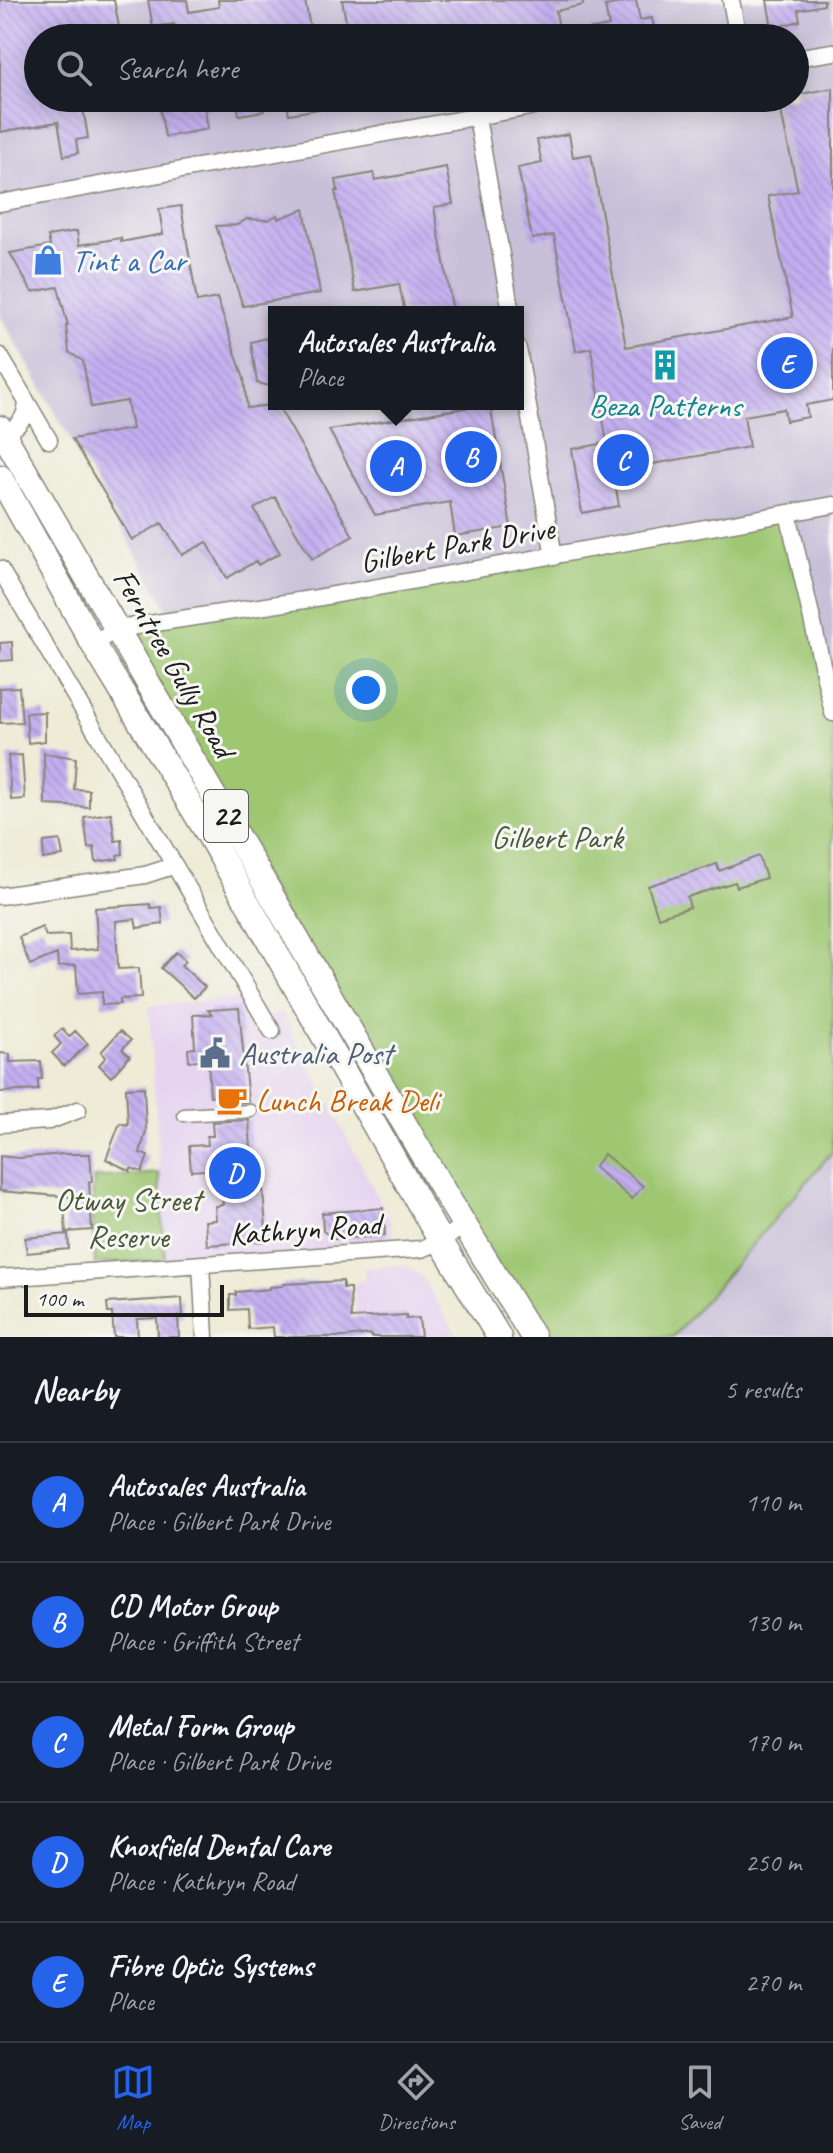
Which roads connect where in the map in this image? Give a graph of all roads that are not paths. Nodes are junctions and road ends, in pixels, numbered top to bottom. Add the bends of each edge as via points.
1 (731, 0) edge
2 (735, 24) edge
3 (833, 52) edge
4 (809, 56) edge
5 (504, 112) edge
6 (477, 117) junction
7 (0, 203) edge
8 (510, 306) edge
9 (0, 356) edge
10 (524, 384) edge
11 (27, 402) junction
12 (1, 433) edge
13 (49, 440) dead end
14 (0, 477) edge
15 (833, 505) edge
16 (788, 513) junction
17 (554, 557) junction
18 (0, 569) edge
19 (117, 629) junction
20 (93, 644) junction
21 (833, 713) edge
22 (173, 866) junction
23 (0, 896) edge
24 (335, 1002) junction
25 (314, 1016) junction
26 (272, 1031) dead end
27 (78, 1110) dead end
28 (251, 1111) dead end
29 (184, 1115) dead end
30 (0, 1124) edge
31 (464, 1226) junction
32 (440, 1240) junction
33 (201, 1264) junction
34 (0, 1278) edge
35 (205, 1337) edge
36 (499, 1337) edge
37 (533, 1337) edge

1 - 2 street
3 - 4 street
5 - 6 street
6 - 7 street
6 - 8 street
9 - 11 street
10 - 17 street
11 - 12 street, Ferntree Gully Road via 24,418
11 - 13 street
12 - 19 main road, Ferntree Gully Road / 22
14 - 20 main road, Ferntree Gully Road / 22
15 - 16 street, Gilbert Park Drive
16 - 17 street, Gilbert Park Drive
16 - 21 street
17 - 19 street, Gilbert Park Drive
18 - 22 street
19 - 20 street, Gilbert Park Drive
19 - 24 main road, Ferntree Gully Road / 22
20 - 25 main road, Ferntree Gully Road / 22
22 - 23 street via 145,875
22 - 26 street
24 - 25 main road
24 - 31 main road, Ferntree Gully Road / 22
25 - 32 main road, Ferntree Gully Road / 22
27 - 30 street via 49,1121
28 - 29 street
31 - 32 street, Kathryn Road
31 - 37 main road, Ferntree Gully Road / 22
32 - 33 street, Kathryn Road via 415,1249
32 - 36 main road, Ferntree Gully Road / 22
33 - 34 street, Kathryn Road
33 - 35 street

